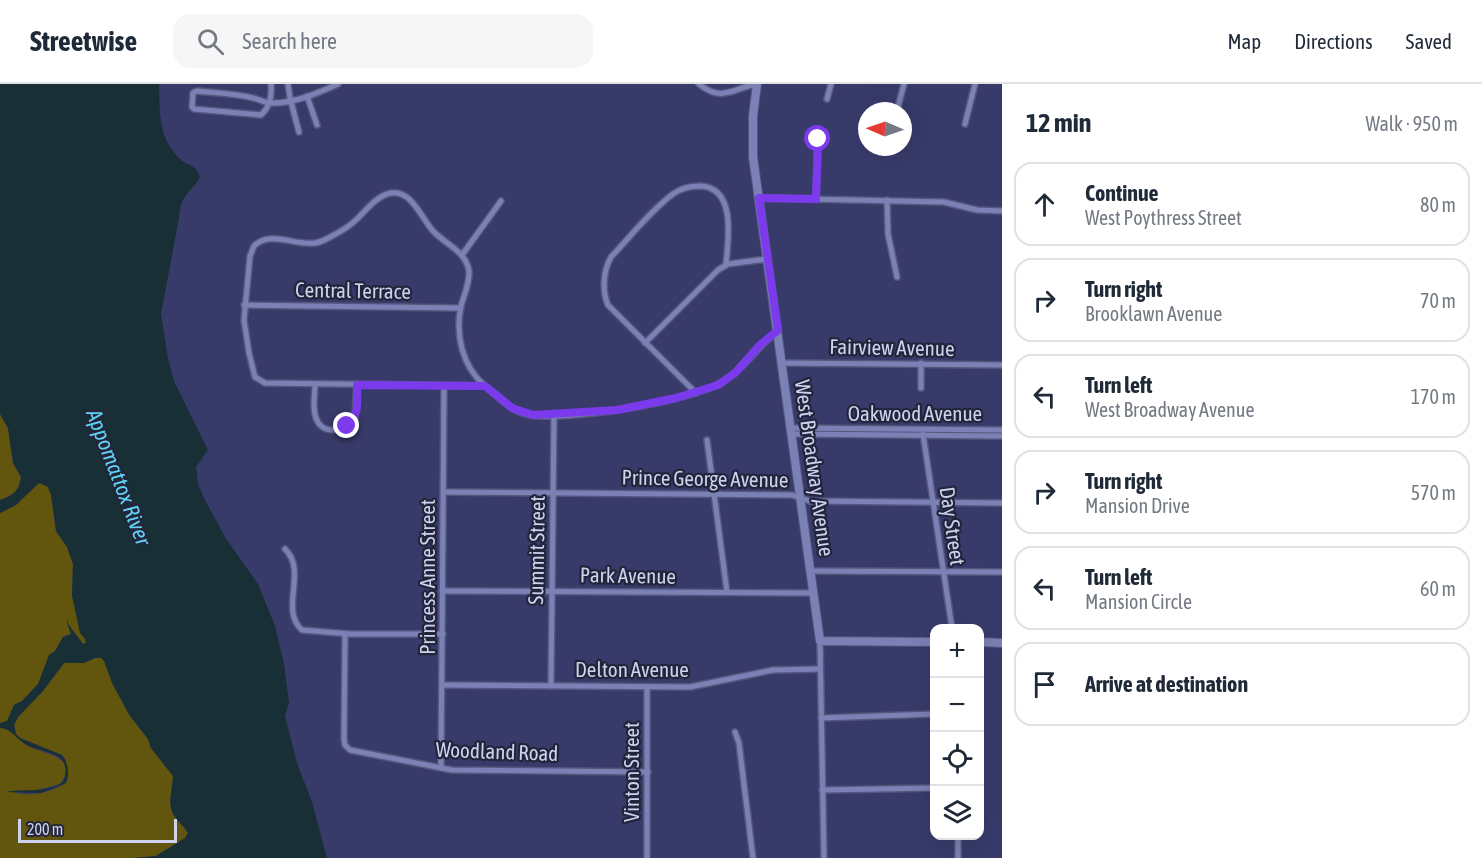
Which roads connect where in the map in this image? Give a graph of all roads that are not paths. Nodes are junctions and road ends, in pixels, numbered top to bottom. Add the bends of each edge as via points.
1 (271, 84) edge
2 (288, 84) edge
3 (338, 84) edge
4 (699, 84) edge
5 (757, 84) edge
6 (831, 84) edge
7 (904, 84) edge
8 (975, 84) edge
9 (307, 96) junction
10 (827, 99) dead end
11 (290, 100) junction
12 (899, 102) edge
13 (268, 103) junction
14 (965, 124) dead end
15 (317, 125) dead end
16 (299, 132) dead end
17 (818, 139) dead end
18 (759, 198) junction
19 (816, 199) junction
20 (887, 200) junction
21 (501, 201) dead end
22 (1002, 211) edge
23 (462, 255) junction
24 (767, 259) junction
25 (726, 264) junction
26 (897, 277) dead end
27 (244, 305) junction
28 (461, 308) junction
29 (778, 330) junction
30 (645, 343) junction
31 (782, 363) junction
32 (921, 363) junction
33 (1002, 365) edge
34 (315, 384) junction
35 (357, 385) junction
36 (444, 386) junction
37 (485, 386) junction
38 (921, 388) dead end
39 (696, 393) junction
40 (554, 415) junction
41 (1002, 430) edge
42 (792, 431) junction
43 (922, 432) junction
44 (1002, 436) edge
45 (707, 440) dead end
46 (443, 492) junction
47 (554, 493) junction
48 (714, 494) junction
49 (801, 497) junction
50 (933, 502) junction
51 (1002, 502) edge
52 (285, 549) dead end
53 (810, 571) junction
54 (943, 572) junction
55 (1002, 572) edge
56 (442, 591) junction
57 (552, 591) junction
58 (727, 592) junction
59 (814, 593) junction
60 (951, 624) edge
61 (345, 634) junction
62 (443, 634) junction
63 (820, 641) junction
64 (930, 642) edge
65 (984, 642) edge
66 (1002, 643) edge
67 (820, 669) junction
68 (442, 685) junction
69 (551, 686) junction
70 (647, 687) junction
71 (930, 714) edge
72 (821, 718) junction
73 (735, 732) dead end
74 (441, 768) junction
75 (648, 772) junction
76 (930, 788) edge
77 (822, 790) junction
78 (958, 840) edge
79 (647, 858) edge
80 (753, 858) edge
81 (824, 858) edge
82 (958, 858) edge

1 - 13 street
2 - 11 street
3 - 9 street
4 - 5 street via 721,95
5 - 18 main road, West Broadway Avenue via 752,143
6 - 10 street
7 - 12 street
8 - 14 street
9 - 11 street
9 - 15 street
11 - 13 street
11 - 16 street
13 - 13 street via 261,115 192,107 193,93 197,91
17 - 19 street
18 - 19 street
18 - 24 main road, West Broadway Avenue
19 - 20 street
20 - 22 street via 944,201 977,210
20 - 26 street via 888,234
21 - 23 street
23 - 27 street via 432,231 412,203 400,194 388,193 321,242 258,242 250,256
23 - 28 street via 469,272
24 - 25 street
24 - 29 main road, West Broadway Avenue
25 - 30 street
25 - 30 street via 728,223 722,199 702,186 673,194 611,257 605,271 608,305
27 - 28 street, Central Terrace
27 - 34 street via 249,353 258,381
28 - 37 street via 461,349 474,375
29 - 31 main road, West Broadway Avenue
29 - 39 street via 727,380
30 - 39 street
31 - 32 street, Fairview Avenue
31 - 42 main road, West Broadway Avenue
32 - 33 street, Fairview Avenue
32 - 38 street
34 - 35 street
34 - 35 street via 315,417 324,428 333,430 347,426 355,418
35 - 36 street
36 - 37 street
36 - 46 street, Princess Anne Street
37 - 40 street via 518,412
39 - 40 street via 628,408
40 - 47 street, Summit Street
41 - 43 street, Oakwood Avenue
42 - 43 street, Oakwood Avenue
42 - 49 main road, West Broadway Avenue
43 - 44 street, Oakwood Avenue
43 - 50 street, Day Street
45 - 48 street
46 - 47 street, Prince George Avenue
46 - 56 street, Princess Anne Street
47 - 48 street, Prince George Avenue
47 - 57 street, Summit Street
48 - 49 street, Prince George Avenue
48 - 58 street
49 - 50 street, Prince George Avenue via 810,501
49 - 53 main road, West Broadway Avenue
50 - 51 street, Prince George Avenue
50 - 54 street, Day Street
52 - 61 street via 294,565 292,613 297,625 306,632
53 - 54 street
53 - 59 main road, West Broadway Avenue
54 - 55 street
54 - 60 street, Day Street
56 - 57 street, Park Avenue
56 - 62 street, Princess Anne Street
57 - 58 street, Park Avenue
57 - 69 street, Summit Street
58 - 59 street, Park Avenue
59 - 63 main road, West Broadway Avenue
61 - 62 street
61 - 74 street, Woodland Road via 347,748
62 - 68 street, Princess Anne Street
63 - 64 main road
63 - 67 street, West Broadway Avenue
65 - 66 main road
67 - 70 street, Delton Avenue via 773,670 703,686
67 - 72 street, West Broadway Avenue
68 - 69 street, Delton Avenue
68 - 74 street, Princess Anne Street
69 - 70 street, Delton Avenue
70 - 75 street, Vinton Street
71 - 72 street
72 - 77 street, West Broadway Avenue
73 - 80 street
74 - 75 street, Woodland Road
75 - 79 street, Vinton Street
76 - 77 street
77 - 81 street, West Broadway Avenue
78 - 82 street

